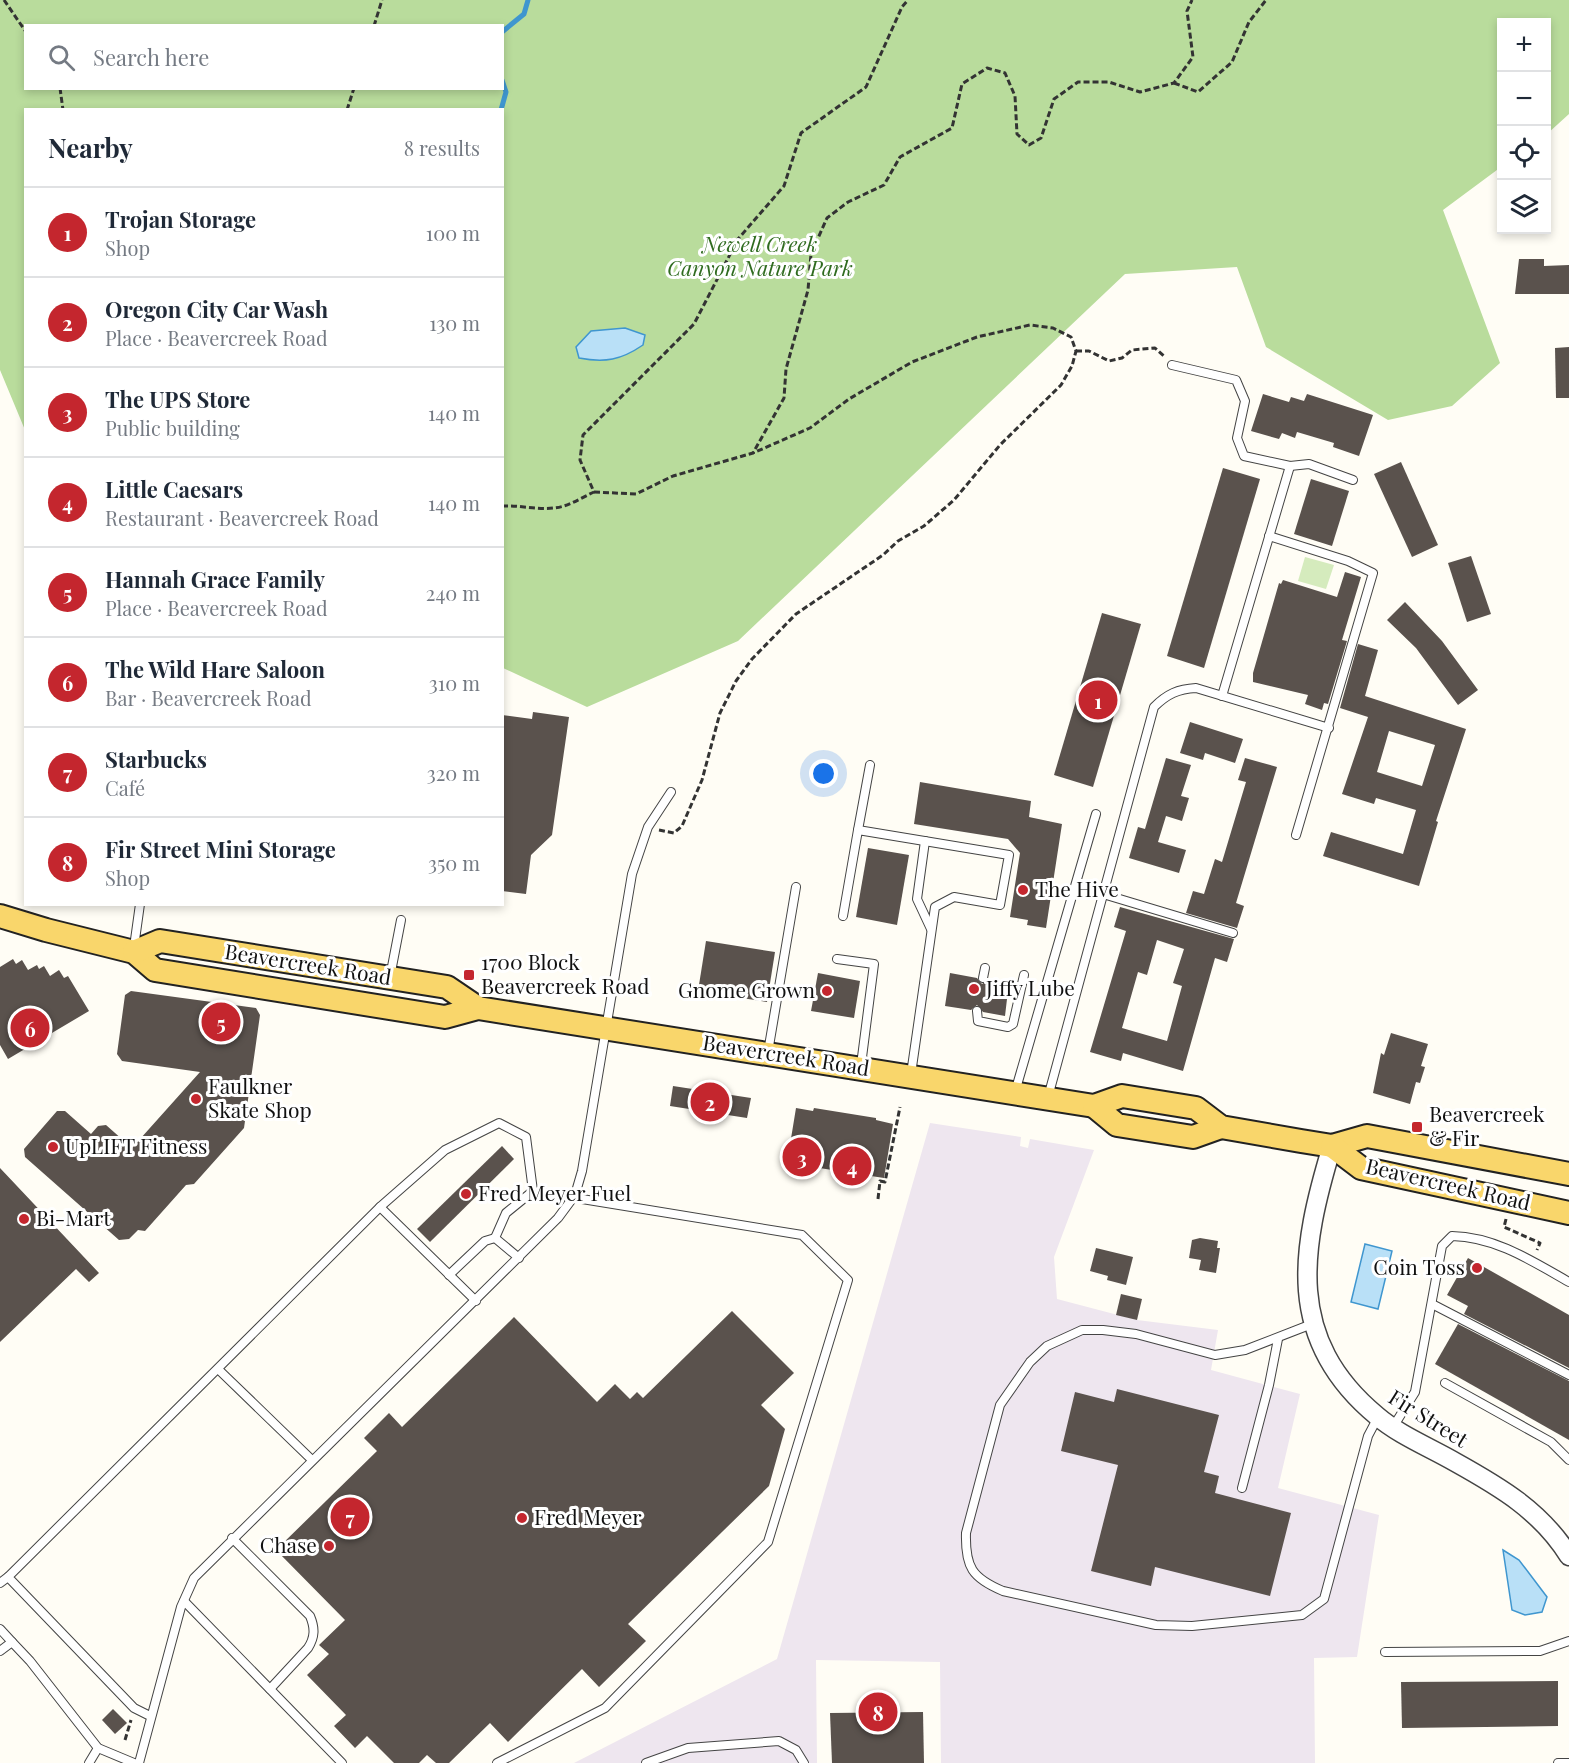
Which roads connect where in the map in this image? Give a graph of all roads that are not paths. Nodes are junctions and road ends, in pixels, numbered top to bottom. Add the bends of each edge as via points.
1 (1172, 365) road end
2 (1290, 466) junction
3 (1353, 480) dead end
4 (1269, 536) junction
5 (1222, 696) junction
6 (1329, 728) junction
7 (870, 765) dead end
8 (671, 792) dead end
9 (1096, 814) dead end
10 (858, 830) junction
11 (1296, 835) dead end
12 (925, 841) junction
13 (796, 887) dead end
14 (1103, 894) junction
15 (140, 906) edge
16 (0, 915) edge
17 (843, 916) dead end
18 (401, 920) dead end
19 (932, 930) junction
20 (1233, 933) dead end
21 (134, 952) junction
22 (837, 959) dead end
23 (985, 968) dead end
24 (1024, 975) dead end
25 (390, 978) junction
26 (983, 978) dead end
27 (247, 985) junction
28 (478, 1008) junction
29 (977, 1011) dead end
30 (606, 1028) junction
31 (768, 1054) junction
32 (861, 1069) junction
33 (911, 1077) junction
34 (1015, 1094) junction
35 (1048, 1099) junction
36 (1332, 1146) junction
37 (1569, 1174) edge
38 (533, 1191) junction
39 (575, 1196) junction
40 (380, 1207) junction
41 (1569, 1213) edge
42 (495, 1238) junction
43 (519, 1258) junction
44 (449, 1275) junction
45 (1569, 1282) edge
46 (476, 1301) junction
47 (1432, 1304) junction
48 (1312, 1324) junction
49 (1278, 1339) junction
50 (219, 1370) junction
51 (1569, 1375) edge
52 (1445, 1383) dead end
53 (1385, 1422) junction
54 (312, 1460) junction
55 (1569, 1460) edge
56 (1242, 1488) dead end
57 (232, 1538) junction
58 (1566, 1545) edge
59 (8, 1577) junction
60 (0, 1583) edge
61 (184, 1601) junction
62 (0, 1629) edge
63 (1569, 1641) edge
64 (12, 1642) junction
65 (0, 1651) edge
66 (1385, 1652) dead end
67 (270, 1689) junction
68 (150, 1716) junction
69 (98, 1748) junction
70 (804, 1761) edge
71 (89, 1763) edge
72 (134, 1763) edge
73 (139, 1763) edge
74 (342, 1763) edge
75 (497, 1763) edge
76 (646, 1763) edge
77 (1558, 1763) edge
78 (1569, 1763) edge

1 - 2 lane via 1236,380 1245,401 1237,438 1244,456
2 - 3 lane via 1309,464
2 - 4 lane
4 - 5 lane
4 - 6 lane via 1348,561 1372,573
5 - 6 lane
5 - 14 lane via 1196,688 1180,690 1166,695 1154,707
6 - 11 lane
7 - 10 lane
8 - 30 lane via 648,827 632,874
9 - 34 lane
10 - 12 lane
10 - 17 lane
12 - 19 lane via 917,899
12 - 19 lane via 1009,855 1000,905 954,897 935,908
13 - 31 lane
14 - 20 lane
14 - 35 lane
15 - 21 lane
16 - 21 main road, Beavercreek Road
18 - 25 lane
19 - 33 lane
21 - 25 main road, Beavercreek Road via 160,941
21 - 27 main road, Beavercreek Road via 155,970
22 - 32 lane via 874,964
23 - 26 lane
24 - 29 lane via 1013,1023 1008,1028 978,1021
25 - 27 main road via 385,988 369,991 298,980
25 - 28 main road, Beavercreek Road via 447,987
27 - 28 main road, Beavercreek Road via 445,1017
28 - 30 main road, Beavercreek Road
30 - 31 main road, Beavercreek Road
30 - 39 lane
31 - 32 main road, Beavercreek Road
32 - 33 main road, Beavercreek Road
33 - 34 main road, Beavercreek Road
34 - 35 main road, Beavercreek Road
35 - 36 main road, Beavercreek Road via 1094,1106 1122,1096 1196,1108 1221,1127
36 - 37 main road, Beavercreek Road via 1367,1136
36 - 41 main road, Beavercreek Road via 1361,1168
36 - 48 street, Fir Street via 1307,1252 1306,1288
38 - 39 lane
38 - 40 lane via 525,1137 499,1123 444,1149
38 - 42 lane via 506,1213
39 - 43 lane
39 - 75 lane via 801,1235 848,1280 768,1542 605,1708
40 - 44 lane
40 - 50 lane
42 - 43 lane
42 - 44 lane via 485,1241
43 - 46 lane
44 - 46 lane
45 - 47 lane via 1509,1248 1452,1236 1442,1246
46 - 54 lane
47 - 51 lane
47 - 53 lane via 1415,1392
48 - 49 lane
48 - 53 street, Fir Street via 1328,1360 1348,1389
49 - 53 lane via 1215,1355 1136,1334 1082,1330 1047,1346 1030,1362 1000,1405 966,1533 965,1551 970,1568 981,1581 1003,1591 1156,1625 1234,1623 1302,1615 1324,1599 1365,1446
49 - 56 lane
50 - 54 lane
50 - 59 lane
52 - 55 lane via 1551,1442
53 - 58 street, Fir Street via 1507,1492
54 - 57 lane
57 - 61 lane via 194,1578
57 - 67 lane via 314,1624 313,1641
59 - 60 lane
59 - 68 lane via 134,1708
61 - 67 lane
61 - 68 lane
62 - 64 lane
63 - 66 lane via 1540,1651
64 - 65 lane
64 - 69 lane
67 - 74 lane
68 - 73 lane
69 - 71 lane
69 - 72 lane
70 - 76 lane via 796,1750 779,1741 688,1748
77 - 78 lane

